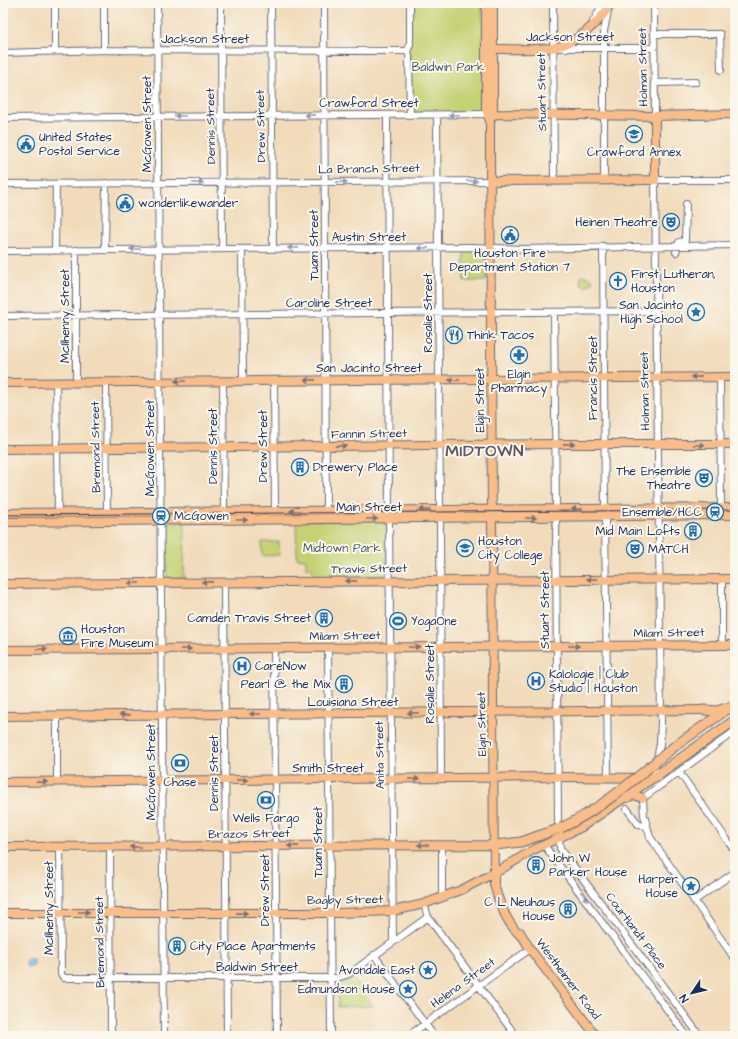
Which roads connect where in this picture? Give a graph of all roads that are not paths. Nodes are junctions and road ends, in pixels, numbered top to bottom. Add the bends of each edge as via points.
1 (55, 3) edge
2 (104, 3) edge
3 (158, 3) edge
4 (221, 3) edge
5 (271, 3) edge
6 (324, 3) edge
7 (410, 3) edge
8 (486, 3) edge
9 (493, 3) edge
10 (553, 3) edge
11 (654, 3) edge
12 (607, 4) edge
13 (654, 34) junction
14 (552, 48) junction
15 (604, 48) junction
16 (654, 48) junction
17 (489, 49) junction
18 (104, 50) junction
19 (271, 50) junction
20 (324, 50) junction
21 (407, 50) junction
22 (55, 51) junction
23 (158, 51) junction
24 (221, 51) junction
25 (3, 52) edge
26 (721, 70) dead end
27 (696, 82) dead end
28 (654, 83) junction
29 (735, 114) edge
30 (324, 115) junction
31 (410, 115) junction
32 (437, 115) junction
33 (553, 115) junction
34 (603, 115) junction
35 (158, 116) junction
36 (222, 116) junction
37 (272, 116) junction
38 (387, 116) junction
39 (490, 116) junction
40 (655, 116) junction
41 (3, 118) edge
42 (655, 180) junction
43 (735, 180) edge
44 (387, 181) junction
45 (438, 181) junction
46 (490, 181) junction
47 (554, 181) junction
48 (604, 181) junction
49 (272, 182) junction
50 (324, 182) junction
51 (106, 183) junction
52 (159, 183) junction
53 (222, 183) junction
54 (3, 184) edge
55 (56, 184) junction
56 (686, 204) dead end
57 (735, 245) edge
58 (604, 246) junction
59 (655, 246) junction
60 (438, 247) junction
61 (222, 248) junction
62 (272, 248) junction
63 (325, 248) junction
64 (388, 248) junction
65 (105, 249) junction
66 (159, 249) junction
67 (242, 249) junction
68 (490, 249) junction
69 (677, 249) junction
70 (3, 250) edge
71 (55, 250) junction
72 (76, 250) junction
73 (656, 311) junction
74 (604, 312) junction
75 (554, 313) junction
76 (388, 314) junction
77 (438, 314) junction
78 (491, 314) junction
79 (76, 315) junction
80 (160, 315) junction
81 (243, 315) junction
82 (325, 315) junction
83 (3, 316) edge
84 (720, 376) junction
85 (657, 377) junction
86 (735, 377) edge
87 (554, 378) junction
88 (604, 378) junction
89 (389, 379) junction
90 (326, 380) junction
91 (439, 380) junction
92 (492, 380) junction
93 (160, 381) junction
94 (223, 381) junction
95 (243, 381) junction
96 (274, 381) junction
97 (56, 382) junction
98 (76, 382) junction
99 (106, 382) junction
100 (3, 383) edge
101 (554, 444) junction
102 (605, 444) junction
103 (657, 444) junction
104 (735, 444) edge
105 (389, 445) junction
106 (492, 445) junction
107 (721, 445) junction
108 (224, 446) junction
109 (274, 446) junction
110 (326, 446) junction
111 (440, 446) junction
112 (160, 448) junction
113 (3, 449) edge
114 (57, 449) junction
115 (107, 449) junction
116 (721, 508) junction
117 (735, 508) edge
118 (224, 511) junction
119 (275, 511) junction
120 (326, 511) junction
121 (58, 512) junction
122 (107, 512) junction
123 (3, 513) edge
124 (556, 513) junction
125 (605, 513) junction
126 (658, 513) junction
127 (389, 514) junction
128 (440, 514) junction
129 (492, 514) junction
130 (735, 515) edge
131 (161, 516) junction
132 (3, 522) edge
133 (735, 578) edge
134 (606, 579) junction
135 (722, 579) junction
136 (556, 580) junction
137 (658, 580) junction
138 (390, 581) junction
139 (441, 581) junction
140 (492, 581) junction
141 (224, 582) junction
142 (161, 583) junction
143 (3, 584) edge
144 (735, 644) edge
145 (659, 645) junction
146 (722, 645) junction
147 (493, 646) junction
148 (556, 646) junction
149 (606, 646) junction
150 (390, 647) junction
151 (441, 647) junction
152 (162, 648) junction
153 (328, 648) junction
154 (225, 649) junction
155 (274, 649) junction
156 (3, 650) edge
157 (734, 705) edge
158 (703, 710) joint
159 (557, 712) junction
160 (607, 712) junction
161 (660, 712) junction
162 (441, 713) junction
163 (494, 713) junction
164 (225, 714) junction
165 (275, 714) junction
166 (328, 714) junction
167 (391, 714) junction
168 (162, 715) junction
169 (3, 716) edge
170 (58, 716) junction
171 (735, 720) edge
172 (734, 735) edge
173 (679, 772) junction
174 (558, 777) junction
175 (494, 778) junction
176 (608, 778) junction
177 (653, 778) junction
178 (391, 779) junction
179 (441, 779) junction
180 (162, 780) junction
181 (226, 780) junction
182 (276, 780) junction
183 (328, 780) junction
184 (3, 782) edge
185 (58, 782) junction
186 (643, 798) junction
187 (622, 800) junction
188 (627, 809) dead end
189 (559, 825) junction
190 (646, 826) junction
191 (559, 838) junction
192 (330, 845) junction
193 (392, 845) junction
194 (442, 845) junction
195 (495, 845) junction
196 (544, 845) junction
197 (226, 846) junction
198 (276, 846) junction
199 (60, 847) junction
200 (110, 847) junction
201 (163, 847) junction
202 (3, 848) edge
203 (735, 851) edge
204 (567, 858) junction
205 (559, 863) junction
206 (495, 872) junction
207 (735, 872) edge
208 (442, 897) junction
209 (694, 900) junction
210 (600, 902) junction
211 (424, 904) junction
212 (592, 908) junction
213 (393, 911) junction
214 (60, 912) junction
215 (110, 912) junction
216 (163, 912) junction
217 (276, 912) junction
218 (329, 912) junction
219 (3, 913) edge
220 (227, 913) junction
221 (428, 917) junction
222 (393, 942) junction
223 (530, 948) junction
224 (636, 950) junction
225 (374, 955) junction
226 (628, 956) junction
227 (735, 959) edge
228 (61, 969) joint
229 (228, 978) junction
230 (278, 978) junction
231 (331, 978) junction
232 (164, 979) junction
233 (111, 980) junction
234 (478, 986) junction
235 (670, 996) junction
236 (662, 1002) junction
237 (425, 1024) junction
238 (735, 1031) edge
239 (111, 1036) edge
240 (164, 1036) edge
241 (227, 1036) edge
242 (277, 1036) edge
243 (332, 1036) edge
244 (408, 1036) edge
245 (434, 1036) edge
246 (516, 1036) edge
247 (596, 1036) edge
248 (687, 1036) edge
249 (700, 1036) edge
250 (729, 1036) edge

1 - 22 street
2 - 18 street
3 - 23 street, McGowen Street
4 - 24 street, Dennis Street
5 - 19 street, Drew Street
6 - 20 street, Tuam Street
7 - 21 street via 410,45
8 - 17 main road, Elgin Street
9 - 17 main road, Elgin Street
10 - 14 street, Stuart Street
11 - 13 street, Holman Street
12 - 14 main road via 596,23 586,32
12 - 15 street
13 - 16 street, Holman Street
13 - 26 street via 720,34
14 - 15 street, Jackson Street
14 - 17 main road, Jackson Street
14 - 33 street, Stuart Street
15 - 16 street, Jackson Street
15 - 34 street
16 - 28 street, Holman Street
17 - 39 main road, Elgin Street
18 - 22 street, Jackson Street
18 - 23 street, Jackson Street
19 - 20 street, Jackson Street
19 - 24 street, Jackson Street
19 - 37 street, Drew Street
20 - 21 street, Jackson Street
20 - 30 street, Tuam Street
21 - 31 street
22 - 25 street, Jackson Street
23 - 24 street, Jackson Street
23 - 35 street, McGowen Street
24 - 36 street, Dennis Street
27 - 28 street
28 - 40 street, Holman Street
29 - 40 main road, Crawford Street
30 -> 37 street, Crawford Street
30 - 38 street, Crawford Street
30 - 50 street, Tuam Street
31 - 32 street, Crawford Street
31 - 38 street, Crawford Street
39 -> 32 street, Crawford Street
32 - 45 street, Rosalie Street
33 - 34 main road, Crawford Street
33 - 39 main road, Crawford Street
33 - 47 street, Stuart Street
34 - 40 main road, Crawford Street
34 - 48 street
36 -> 35 street, Crawford Street
35 - 41 street, Crawford Street
35 - 52 street, McGowen Street
36 - 37 street, Crawford Street
36 - 53 street, Dennis Street
37 - 49 street, Drew Street
38 - 44 street, Anita Street
39 - 46 main road, Elgin Street
40 - 42 main road, Holman Street
42 - 43 street, La Branch Street
42 - 48 main road, La Branch Street
42 - 59 street, Holman Street
44 - 45 street, La Branch Street
50 -> 44 street, La Branch Street
44 - 64 street, Anita Street
45 -> 46 street, La Branch Street
45 - 60 street, Rosalie Street
46 - 47 main road, La Branch Street
46 - 68 main road, Elgin Street
47 - 48 main road, La Branch Street
49 - 50 street, La Branch Street
49 - 53 street, La Branch Street
49 - 62 street, Drew Street
50 - 63 street, Tuam Street
51 - 52 street, La Branch Street
51 - 55 street, La Branch Street
51 - 65 street
52 -> 53 street, La Branch Street
52 - 66 street, McGowen Street
53 - 61 street, Dennis Street
54 - 55 street, La Branch Street
55 - 71 street
56 - 69 street via 685,241 679,242
57 - 69 street, Austin Street
58 - 59 street, Austin Street
58 - 68 street, Austin Street
58 - 74 street, Francis Street
59 - 69 street, Austin Street
59 - 73 street, Holman Street
60 -> 64 street, Austin Street
60 - 68 street, Austin Street
60 - 77 street, Rosalie Street
61 - 66 street, Austin Street
61 - 67 street, Austin Street
63 -> 62 street, Austin Street
62 - 67 street, Austin Street
63 - 64 street, Austin Street
63 - 82 street, Tuam Street
64 - 76 street, Anita Street
66 -> 65 street, Austin Street
65 - 72 street, Austin Street
66 - 80 street, McGowen Street
67 - 81 street
68 - 78 main road, Elgin Street
70 - 71 street, Austin Street
71 - 72 street, Austin Street
72 - 79 street, McIlhenny Street
73 - 74 street, Caroline Street
73 - 85 street, Holman Street
74 - 75 street, Caroline Street
74 - 88 street, Francis Street
75 - 78 street, Caroline Street
75 - 87 street, Stuart Street
76 - 77 street, Caroline Street
76 - 82 street, Caroline Street
76 - 89 street, Anita Street
77 - 78 street, Caroline Street
77 - 91 street, Rosalie Street
78 - 92 main road, Elgin Street
79 - 80 street, Caroline Street
79 - 83 street, Caroline Street
79 - 98 street, McIlhenny Street
80 - 81 street, Caroline Street
80 - 93 street, McGowen Street
81 - 82 street, Caroline Street
81 - 95 street
82 - 90 street, Tuam Street
84 -> 85 main road, San Jacinto Street
84 - 86 main road, San Jacinto Street
84 - 107 street
85 - 88 main road, San Jacinto Street
85 - 103 street, Holman Street
87 - 88 main road, San Jacinto Street
87 - 92 main road, San Jacinto Street
87 - 101 street, Stuart Street
88 - 102 street, Francis Street
89 - 90 main road, San Jacinto Street
89 - 91 main road, San Jacinto Street
89 - 105 street, Anita Street
90 -> 96 main road, San Jacinto Street
90 - 110 street, Tuam Street
92 -> 91 main road, San Jacinto Street
91 - 111 street, Rosalie Street
92 - 106 main road, Elgin Street
94 -> 93 main road, San Jacinto Street
93 - 99 main road, San Jacinto Street
93 - 112 street, McGowen Street
94 - 95 main road, San Jacinto Street
94 - 108 street, Dennis Street
95 - 96 main road, San Jacinto Street
96 - 109 street, Drew Street
97 - 98 main road, San Jacinto Street
97 - 100 main road, San Jacinto Street
97 - 114 street
98 - 99 main road, San Jacinto Street
99 - 115 street, Bremond Street
101 -> 102 main road, Fannin Street
101 - 106 main road, Fannin Street
101 - 124 street, Stuart Street
102 - 103 main road, Fannin Street
102 - 125 street, Francis Street
103 -> 107 main road, Fannin Street
103 - 126 street, Holman Street
104 - 107 main road, Fannin Street
110 -> 105 main road, Fannin Street
105 - 111 main road, Fannin Street
105 - 127 street, Anita Street
106 - 111 main road, Fannin Street
106 - 129 main road, Elgin Street
107 - 116 street
108 - 109 main road, Fannin Street
108 - 112 main road, Fannin Street
108 - 118 street, Dennis Street
109 - 110 main road, Fannin Street
109 - 119 street, Drew Street
110 - 120 street, Tuam Street
111 - 128 street, Rosalie Street
112 - 115 main road, Fannin Street
112 - 131 street, McGowen Street
113 - 114 main road, Fannin Street
114 - 115 main road, Fannin Street
114 - 121 street
115 - 122 street, Bremond Street
116 - 117 main road, Main Street
116 - 126 main road, Main Street
118 - 119 main road, Main Street
118 - 131 main road, Main Street
120 -> 119 main road, Main Street
120 - 127 main road, Main Street
121 - 122 main road, Main Street
121 - 123 main road, Main Street
122 - 131 main road, Main Street
124 - 125 main road, Main Street
124 - 129 main road, Main Street
124 - 136 street, Stuart Street
125 - 126 main road, Main Street
125 - 134 street, Francis Street
126 - 130 main road, Main Street
126 - 137 street, Holman Street
127 - 128 main road, Main Street
131 -> 127 main road, Main Street
127 - 138 street, Anita Street
128 - 129 main road, Main Street
128 - 139 street, Rosalie Street
129 - 140 main road, Elgin Street
131 - 132 main road, Main Street
131 - 142 street, McGowen Street
133 - 135 main road, Travis Street
134 -> 136 main road, Travis Street
134 - 137 main road, Travis Street
134 - 149 street, Francis Street
135 - 137 main road, Travis Street
135 - 146 street
136 - 140 main road, Travis Street
136 - 148 street, Stuart Street
137 - 145 street, Holman Street
138 - 139 main road, Travis Street
138 -> 141 main road, Travis Street
138 - 150 street, Anita Street
139 - 140 main road, Travis Street
139 - 151 street, Rosalie Street
140 - 147 main road, Elgin Street
141 -> 142 main road, Travis Street
141 - 154 street, Dennis Street
142 -> 143 main road, Travis Street
142 - 152 street, McGowen Street
144 - 146 main road, Milam Street
145 - 146 main road, Milam Street
145 - 149 main road, Milam Street
145 - 161 street, Holman Street
147 - 148 main road, Milam Street
147 - 151 main road, Milam Street
147 - 163 main road, Elgin Street
148 -> 149 main road, Milam Street
148 - 159 street, Stuart Street
149 - 160 street, Francis Street
150 -> 151 main road, Milam Street
150 - 153 main road, Milam Street
150 - 167 street, Anita Street
151 - 162 street, Rosalie Street
152 -> 154 main road, Milam Street
156 -> 152 main road, Milam Street
152 - 168 street, McGowen Street
153 - 155 main road, Milam Street
153 - 166 street, Tuam Street
154 - 155 main road, Milam Street
154 - 164 street, Dennis Street
155 - 165 street, Drew Street
157 - 158 highway via 717,711
157 - 189 highway, bridge via 675,746 607,800 580,818
158 - 161 main road, Louisiana Street
159 - 160 main road, Louisiana Street
159 - 163 main road, Louisiana Street
159 - 174 street, Stuart Street
160 - 161 main road, Louisiana Street
160 - 176 street, Francis Street
161 - 177 street, Holman Street via 660,737
162 - 163 main road, Louisiana Street
162 -> 167 main road, Louisiana Street
162 - 179 street, Rosalie Street
163 - 175 main road, Elgin Street
165 -> 164 main road, Louisiana Street
164 - 168 main road, Louisiana Street
164 - 181 street, Dennis Street
165 - 166 main road, Louisiana Street
165 - 182 street, Drew Street
166 - 167 main road, Louisiana Street
166 - 183 street, Tuam Street
167 - 178 street, Anita Street
168 -> 170 main road, Louisiana Street
168 - 180 street, McGowen Street
169 - 170 main road, Louisiana Street
170 - 185 street
171 - 177 highway
172 - 173 street
173 - 186 street
173 - 203 street
174 - 175 main road, Smith Street
174 - 176 main road, Smith Street
174 - 189 street, Stuart Street
175 - 179 main road, Smith Street
175 - 195 main road, Elgin Street
176 - 177 main road, Smith Street
177 - 187 main road, Bagby Street
178 -> 179 main road, Smith Street
178 - 183 main road, Smith Street
178 - 193 street, Anita Street
180 - 181 main road, Smith Street
180 - 185 main road, Smith Street
180 - 201 street, McGowen Street
181 -> 182 main road, Smith Street
181 - 197 street, Dennis Street
182 - 183 main road, Smith Street
182 - 198 street, Drew Street
183 - 192 street, Tuam Street
184 -> 185 main road, Smith Street
186 - 187 main road via 634,795
186 - 190 street
187 - 191 main road, Bagby Street via 580,828
188 - 190 street via 639,825
189 - 195 highway via 521,842
190 - 209 street via 656,848
191 - 196 main road, Bagby Street
191 - 204 street, Courtlandt Place via 559,846
192 - 193 main road, Brazos Street
192 -> 198 main road, Brazos Street
192 - 218 street, Tuam Street
194 -> 193 main road, Brazos Street
193 - 213 street, Anita Street
194 - 195 main road, Brazos Street
194 - 208 street
195 - 206 main road, Elgin Street
196 - 205 street, Courtlandt Place
196 - 206 main road, Bagby Street
197 - 198 main road, Brazos Street
197 - 201 main road, Brazos Street
197 - 220 street, Dennis Street
198 - 217 street, Drew Street
199 - 200 main road, Brazos Street
199 - 202 main road, Brazos Street
199 - 214 street, McIlhenny Street
201 -> 200 main road, Brazos Street
200 - 215 street, Bremond Street
201 - 216 street, McGowen Street
204 - 205 street
204 - 210 street, Courtlandt Place
205 -> 212 street, Courtlandt Place
206 - 208 main road, Bagby Street
206 - 223 main road, Westheimer Road via 494,884 498,901 510,924
207 - 209 street
208 - 211 main road, Bagby Street
209 - 227 street
210 - 212 street
210 - 224 street, Courtlandt Place
211 - 213 main road, Bagby Street
211 - 221 street
212 - 226 street, Courtlandt Place
213 - 218 main road, Bagby Street
213 - 222 street, Anita Street
214 -> 215 main road, Bagby Street
214 - 219 main road, Bagby Street
214 - 228 street, McIlhenny Street
215 - 216 main road, Bagby Street
215 - 233 street, Bremond Street
216 - 220 main road, Bagby Street
216 - 232 street, McGowen Street
217 - 218 main road, Bagby Street
220 -> 217 main road, Bagby Street
217 - 230 street, Drew Street
218 - 231 street, Tuam Street
220 - 229 street, Dennis Street
221 - 222 street, Baldwin Street
221 - 234 street
222 - 225 street, Baldwin Street
223 - 234 street, Helena Street
223 - 247 main road, Westheimer Road
224 - 226 street
224 - 235 street, Courtlandt Place
225 - 231 street, Baldwin Street via 349,974
225 - 237 street
226 - 236 street, Courtlandt Place
228 - 233 street, Baldwin Street via 64,978
229 - 230 street, Baldwin Street
229 - 232 street, Baldwin Street
229 - 241 street, Dennis Street
230 - 231 street, Baldwin Street
230 - 242 street, Drew Street
231 - 243 street, Tuam Street
232 - 233 street, Baldwin Street
232 - 240 street, McGowen Street
233 - 239 street, Bremond Street
234 - 237 street, Helena Street
234 - 246 street
235 - 236 street
235 - 249 street, Courtlandt Place
236 - 248 street, Courtlandt Place
237 - 244 street, Helena Street
237 - 245 street
238 - 250 street

